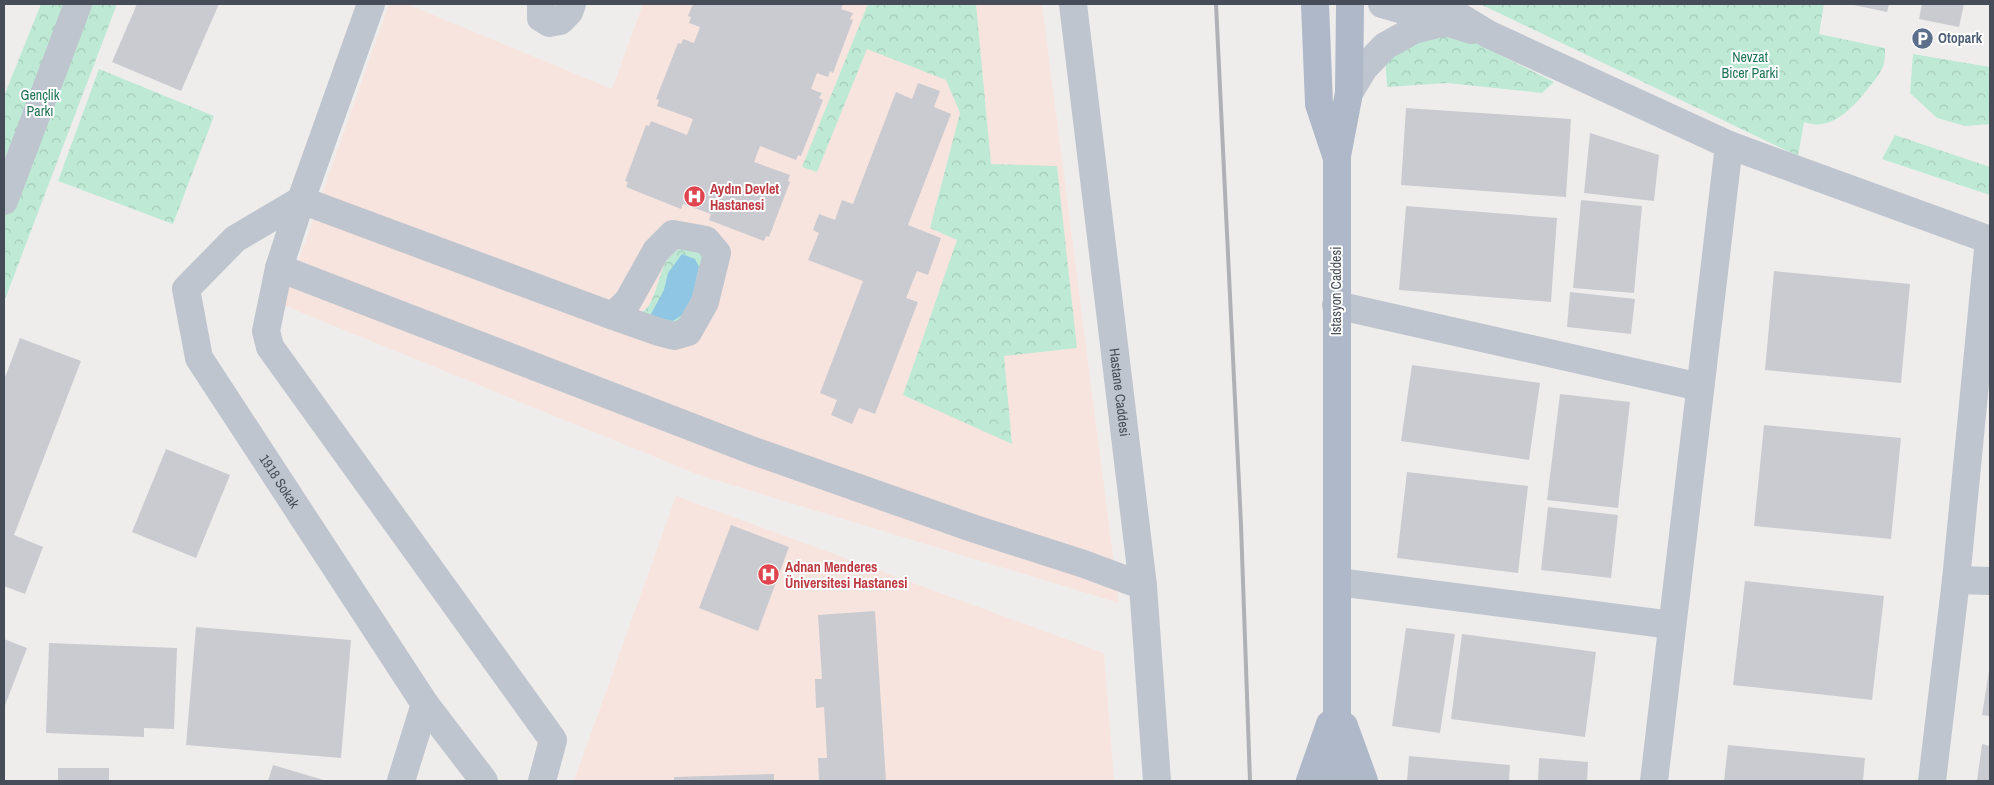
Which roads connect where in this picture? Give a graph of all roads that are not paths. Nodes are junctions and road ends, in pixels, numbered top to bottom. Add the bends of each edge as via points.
1 (78, 4) edge
2 (371, 4) edge
3 (541, 4) edge
4 (572, 4) edge
5 (1073, 4) edge
6 (1314, 4) edge
7 (1350, 4) edge
8 (1382, 4) edge
9 (1442, 13) edge
10 (1349, 93) junction
11 (1729, 145) junction
12 (1337, 158) junction
13 (4, 200) edge
14 (301, 200) junction
15 (1990, 240) edge
16 (279, 268) junction
17 (1336, 305) junction
18 (613, 316) dead end
19 (1700, 387) junction
20 (1956, 580) junction
21 (1990, 581) edge
22 (1338, 582) junction
23 (1143, 586) junction
24 (1672, 625) junction
25 (425, 704) junction
26 (1336, 706) junction
27 (401, 781) edge
28 (484, 781) edge
29 (542, 781) edge
30 (1157, 781) edge
31 (1310, 781) edge
32 (1337, 781) edge
33 (1364, 781) edge
34 (1654, 781) edge
35 (1932, 781) edge

1 - 13 street
2 - 14 street
3 - 4 street via 541,18 549,23 560,22
5 - 23 street, Hastane Caddesi
6 - 12 main road, Istasyon Caddesi via 1319,104
7 - 10 main road
8 - 9 street
9 - 10 street via 1385,46 1364,68
9 - 11 street
10 - 12 main road
11 - 15 street
11 - 19 street
12 - 17 main road, Istasyon Caddesi
14 - 16 street
14 - 18 street
14 - 25 street, 1918 Sokak via 235,239 186,290 199,358
15 - 20 street
16 - 23 street via 751,450
16 - 29 street via 266,331 270,347 553,740
17 - 19 street
17 - 22 main road, Istasyon Caddesi
19 - 24 street
20 - 21 street
20 - 35 street
22 - 24 street
22 - 26 main road, Istasyon Caddesi
23 - 30 street, Hastane Caddesi
24 - 34 street
25 - 27 street
25 - 28 street, 1918 Sokak
26 - 31 main road
26 - 32 main road, Istasyon Caddesi
26 - 33 main road

